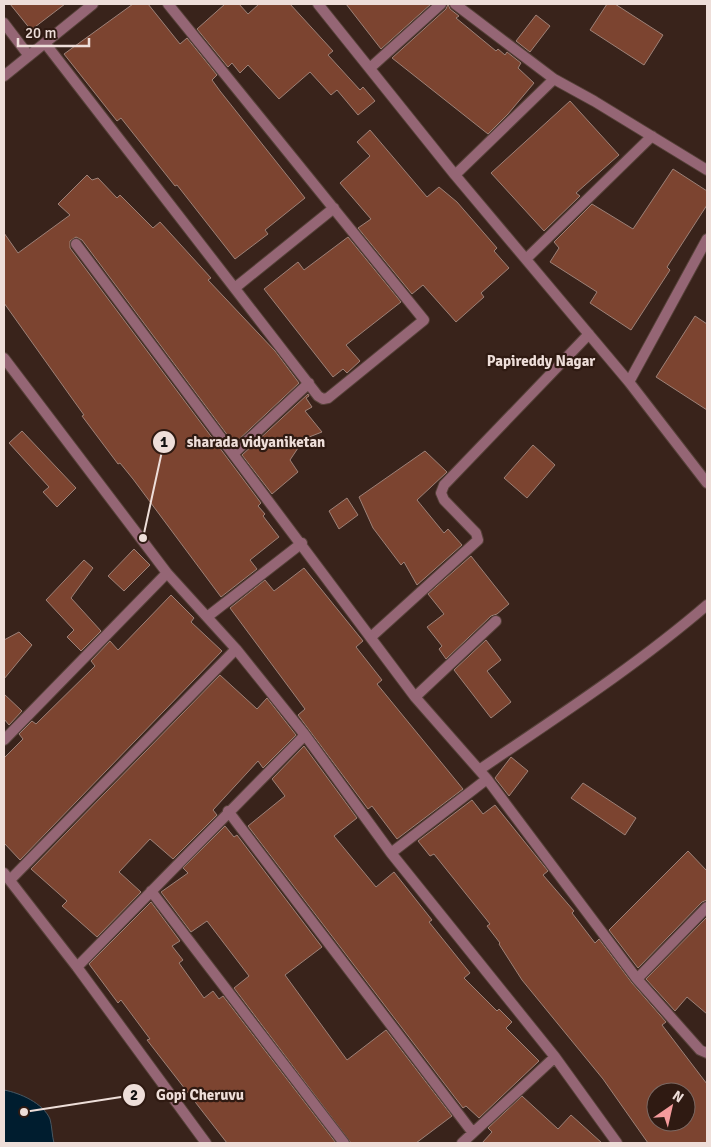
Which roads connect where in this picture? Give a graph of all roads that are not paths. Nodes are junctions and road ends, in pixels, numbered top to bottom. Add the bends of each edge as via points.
1 (93, 4) edge
2 (168, 4) edge
3 (318, 4) edge
4 (441, 4) edge
5 (455, 4) edge
6 (4, 23) edge
7 (45, 43) junction
8 (29, 56) junction
9 (370, 68) junction
10 (4, 76) edge
11 (554, 79) junction
12 (652, 136) junction
13 (707, 170) edge
14 (455, 175) junction
15 (334, 208) junction
16 (707, 238) edge
17 (76, 244) dead end
18 (526, 259) junction
19 (236, 287) junction
20 (589, 334) junction
21 (4, 358) edge
22 (629, 382) junction
23 (309, 383) junction
24 (233, 454) junction
25 (707, 482) edge
26 (302, 543) junction
27 (167, 573) junction
28 (707, 605) edge
29 (207, 617) junction
30 (496, 620) dead end
31 (371, 637) junction
32 (236, 649) junction
33 (415, 697) junction
34 (305, 735) junction
35 (4, 740) edge
36 (479, 770) junction
37 (487, 779) junction
38 (228, 812) junction
39 (391, 853) junction
40 (7, 876) edge
41 (151, 891) junction
42 (707, 907) edge
43 (77, 967) junction
44 (638, 979) junction
45 (707, 1053) edge
46 (555, 1056) junction
47 (473, 1133) junction
48 (614, 1142) edge
49 (206, 1143) edge
50 (344, 1143) edge
51 (462, 1143) edge

1 - 7 street
2 - 15 street
3 - 9 street
4 - 9 street
5 - 11 street
6 - 8 street
7 - 8 street
7 - 19 street
8 - 10 street
9 - 14 street
11 - 12 street
11 - 14 street
12 - 13 street
12 - 18 street
14 - 18 street
15 - 19 street
15 - 23 street via 424,320 328,398 318,396
16 - 22 street
17 - 24 street
18 - 20 street
19 - 23 street
20 - 22 street
20 - 31 street via 444,486 441,493 444,500 476,533 478,540
21 - 27 street
22 - 25 street
23 - 24 street
24 - 26 street
26 - 29 street
26 - 31 street
27 - 29 street
27 - 35 street
28 - 36 street via 592,694
29 - 32 street
30 - 33 street
31 - 33 street
32 - 34 street
32 - 40 street
33 - 36 street
34 - 38 street
34 - 39 street
36 - 37 street
37 - 39 street
37 - 44 street
38 - 41 street
38 - 47 street
39 - 46 street
40 - 43 street
41 - 43 street
41 - 50 street
42 - 44 street
43 - 49 street
44 - 45 street via 700,1050
46 - 47 street
46 - 48 street
47 - 51 street

